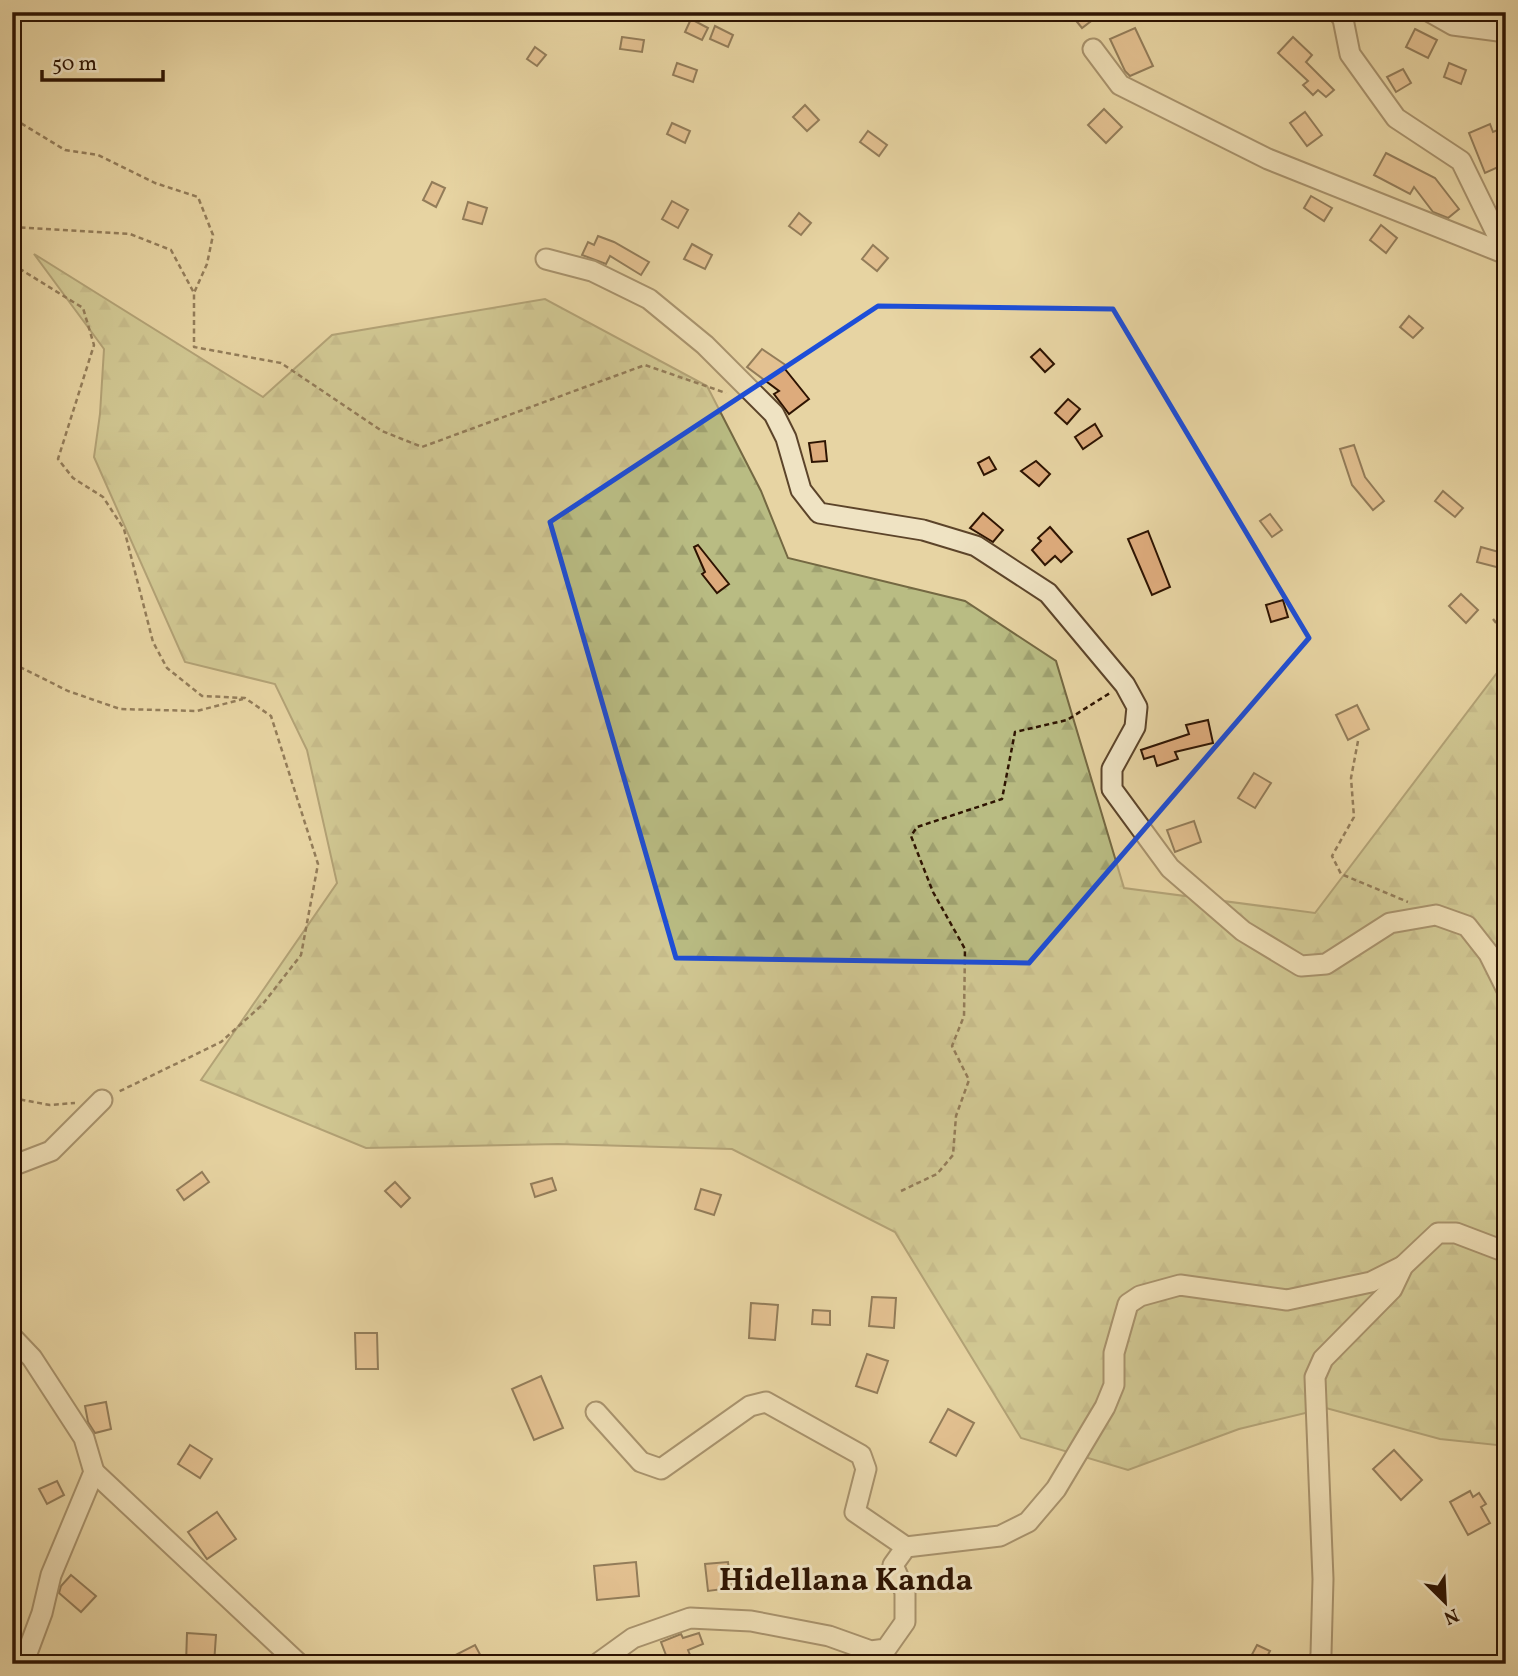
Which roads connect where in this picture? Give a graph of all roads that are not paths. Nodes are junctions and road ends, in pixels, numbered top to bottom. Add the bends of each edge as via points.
1 (1338, 12) edge
2 (1430, 12) edge
3 (1506, 32) edge
4 (1093, 49) dead end
5 (1506, 254) edge
6 (546, 259) dead end
7 (1506, 988) edge
8 (102, 1100) road end
9 (12, 1166) edge
10 (1506, 1252) edge
11 (1402, 1266) junction
12 (12, 1337) edge
13 (596, 1412) dead end
14 (94, 1472) junction
15 (906, 1547) junction
16 (23, 1664) edge
17 (299, 1664) edge
18 (597, 1664) edge
19 (1319, 1664) edge

1 - 5 street via 1350,54 1396,118 1461,161
2 - 3 street via 1453,25
4 - 5 street via 1120,85 1268,159
6 - 7 street via 592,271 649,299 705,345 774,414 801,490 819,513 923,530 976,546 1048,593 1125,685 1137,707 1135,727 1112,769 1112,789 1170,867 1243,931 1301,966 1325,964 1390,923 1436,915 1466,926 1489,954
8 - 9 street via 51,1151
10 - 11 street via 1456,1233 1438,1233
11 - 15 street via 1371,1282 1287,1300 1180,1285 1140,1296 1128,1304 1114,1353 1114,1385 1105,1407 1056,1489 1028,1522 1000,1536
11 - 19 street via 1392,1289 1323,1359 1315,1377 1323,1579
12 - 14 street via 32,1358 84,1438
13 - 15 street via 641,1462 661,1469 750,1406 766,1402 861,1455 866,1469 855,1512
14 - 16 street via 51,1575
14 - 17 street
15 - 18 street via 893,1565 905,1592 905,1622 886,1648 871,1651 829,1636 751,1621 690,1618 633,1637

